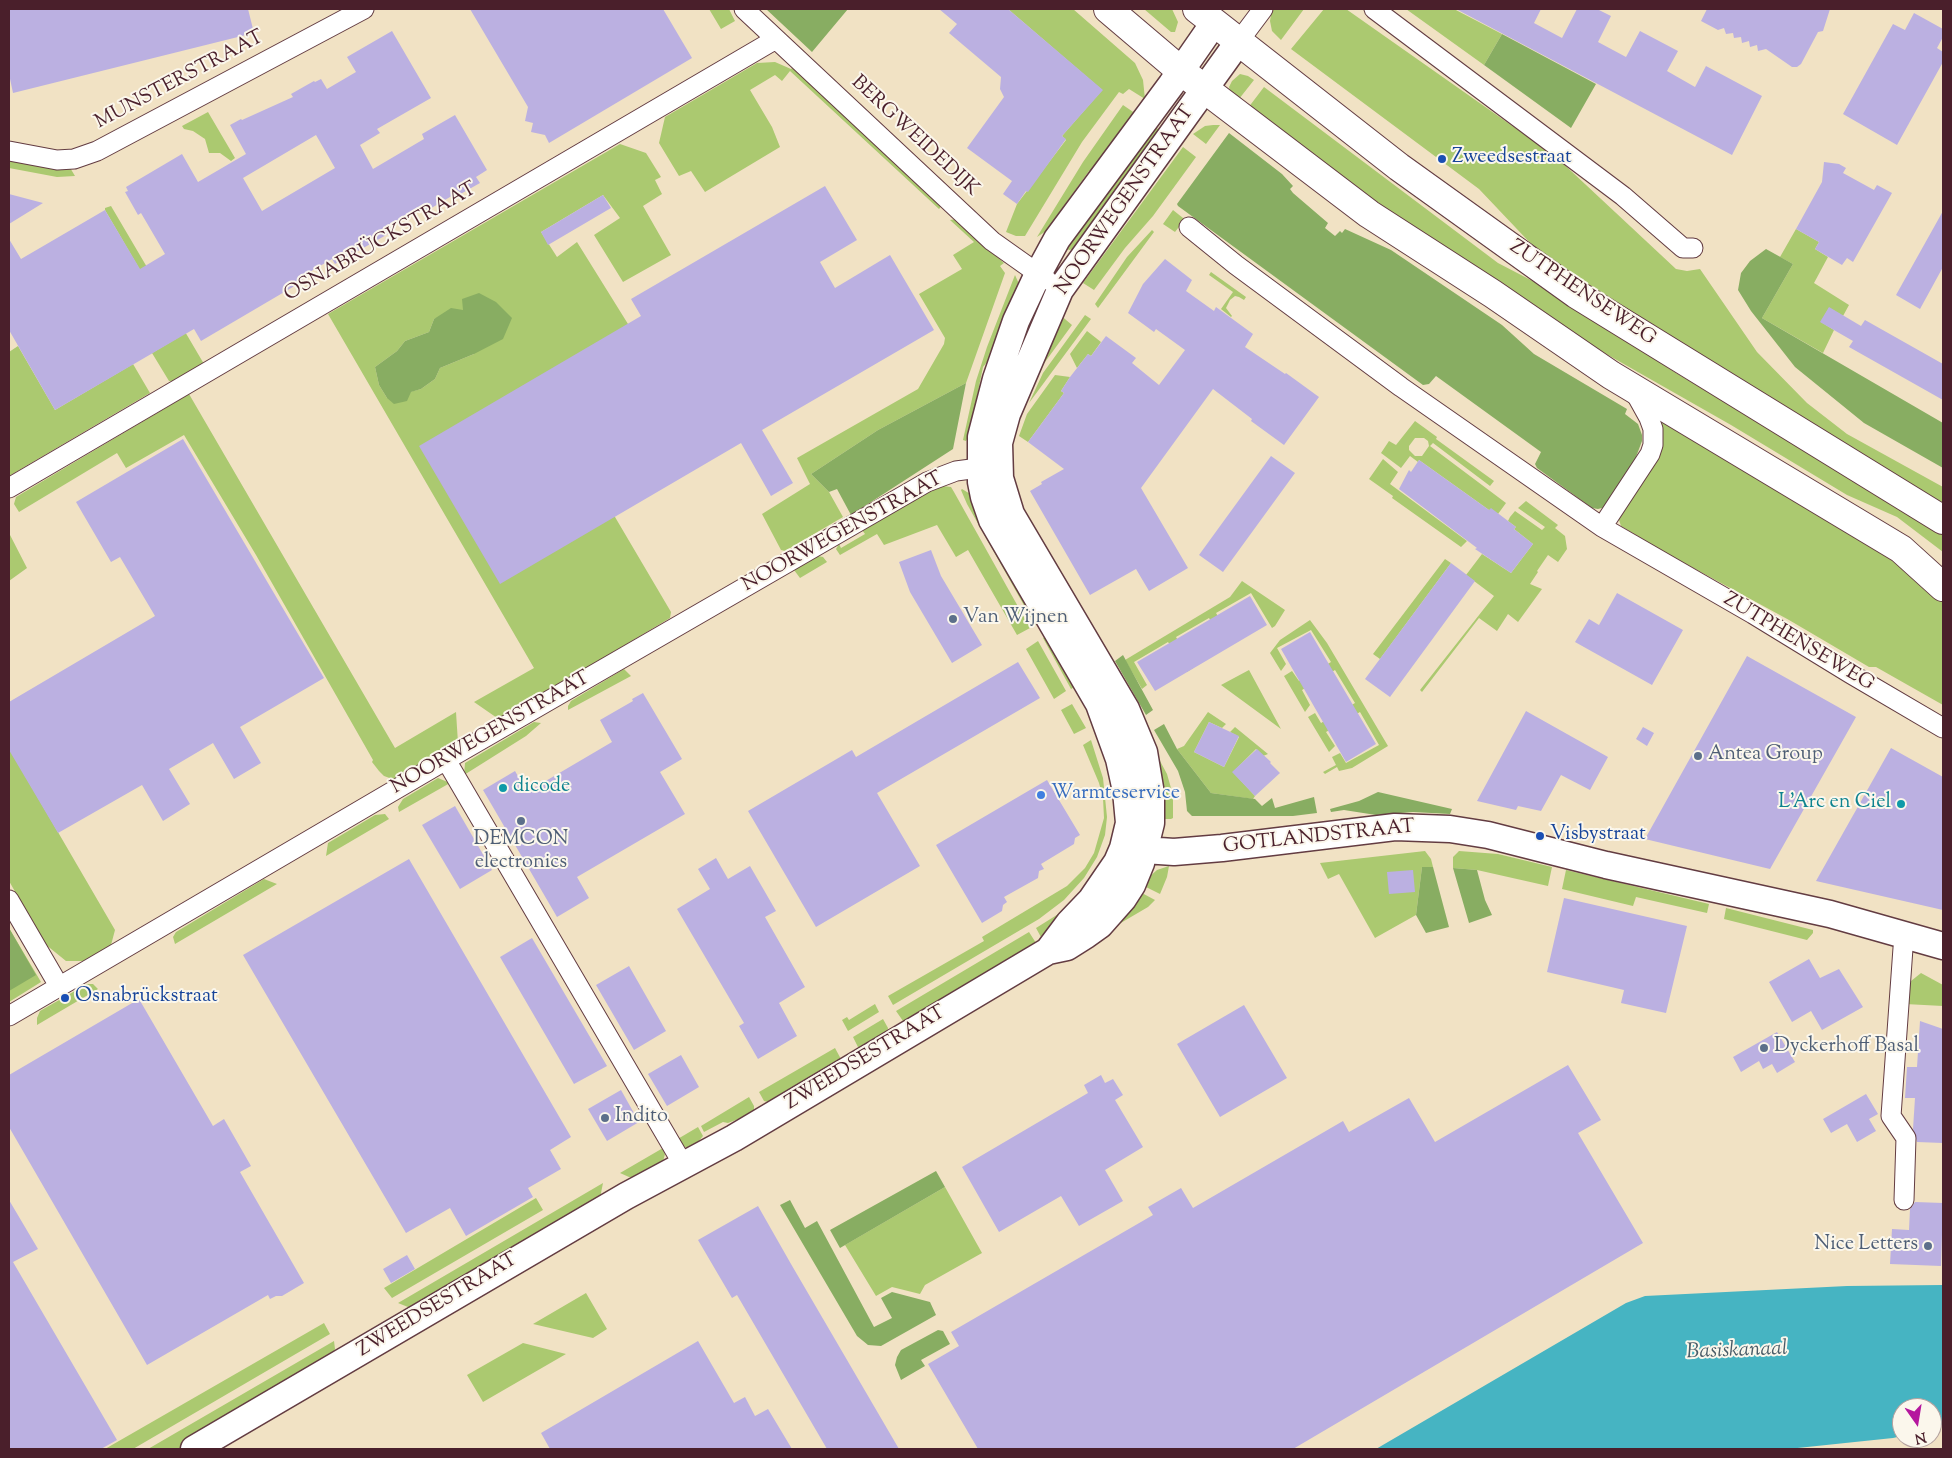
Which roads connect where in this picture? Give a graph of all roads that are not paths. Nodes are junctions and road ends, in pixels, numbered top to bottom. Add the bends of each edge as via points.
1 (364, 9) edge
2 (744, 9) edge
3 (1108, 9) edge
4 (1263, 9) edge
5 (1374, 9) edge
6 (1211, 13) edge
7 (776, 38) junction
8 (1239, 41) junction
9 (1181, 70) junction
10 (1206, 89) junction
11 (9, 151) edge
12 (1189, 228) dead end
13 (1693, 248) dead end
14 (1038, 274) junction
15 (1060, 290) junction
16 (1622, 381) junction
17 (989, 466) junction
18 (9, 488) edge
19 (1943, 520) edge
20 (1602, 527) junction
21 (1943, 587) edge
22 (1943, 728) edge
23 (446, 760) junction
24 (1134, 849) junction
25 (9, 900) edge
26 (1905, 941) junction
27 (1941, 947) edge
28 (59, 986) junction
29 (9, 1016) edge
30 (684, 1166) junction
31 (1904, 1200) dead end
32 (194, 1449) edge

1 - 11 street, MUNSTERSTRAAT via 97,151 74,159 57,160
2 - 7 street, BERGWEIDEDIJK
3 - 9 main road
4 - 8 street
5 - 13 street via 1623,196 1683,248
6 - 8 main road, ZUTPHENSEWEG
6 - 9 street, ZUTPHENSEWEG
7 - 14 street, BERGWEIDEDIJK via 992,241
7 - 18 street, OSNABRÜCKSTRAAT
8 - 10 street
8 - 19 main road, ZUTPHENSEWEG via 1399,167 1576,294
9 - 10 main road
9 - 14 street, NOORWEGENSTRAAT via 1057,239
10 - 15 street, NOORWEGENSTRAAT
10 - 16 main road via 1369,214
12 - 20 street, ZUTPHENSEWEG via 1401,387
14 - 15 street, BERGWEIDEDIJK
14 - 17 street, NOORWEGENSTRAAT via 1016,321 981,437
15 - 17 street, NOORWEGENSTRAAT via 1007,414
16 - 20 street via 1649,418 1653,445
16 - 21 main road via 1894,545
17 - 23 street, NOORWEGENSTRAAT via 956,471 928,482
17 - 24 street via 984,497 992,520 1092,690 1110,730 1126,791
20 - 22 street, ZUTPHENSEWEG
23 - 28 street, NOORWEGENSTRAAT
23 - 30 street
24 - 26 street, GOTLANDSTRAAT via 1174,852 1395,827 1443,829 1488,835 1606,865 1830,914
24 - 30 street, ZWEEDSESTRAAT via 1048,951
25 - 28 street
26 - 27 street, GOTLANDSTRAAT
26 - 31 street via 1891,1116 1906,1138
28 - 29 street, NOORWEGENSTRAAT
30 - 32 street, ZWEEDSESTRAAT via 626,1196

